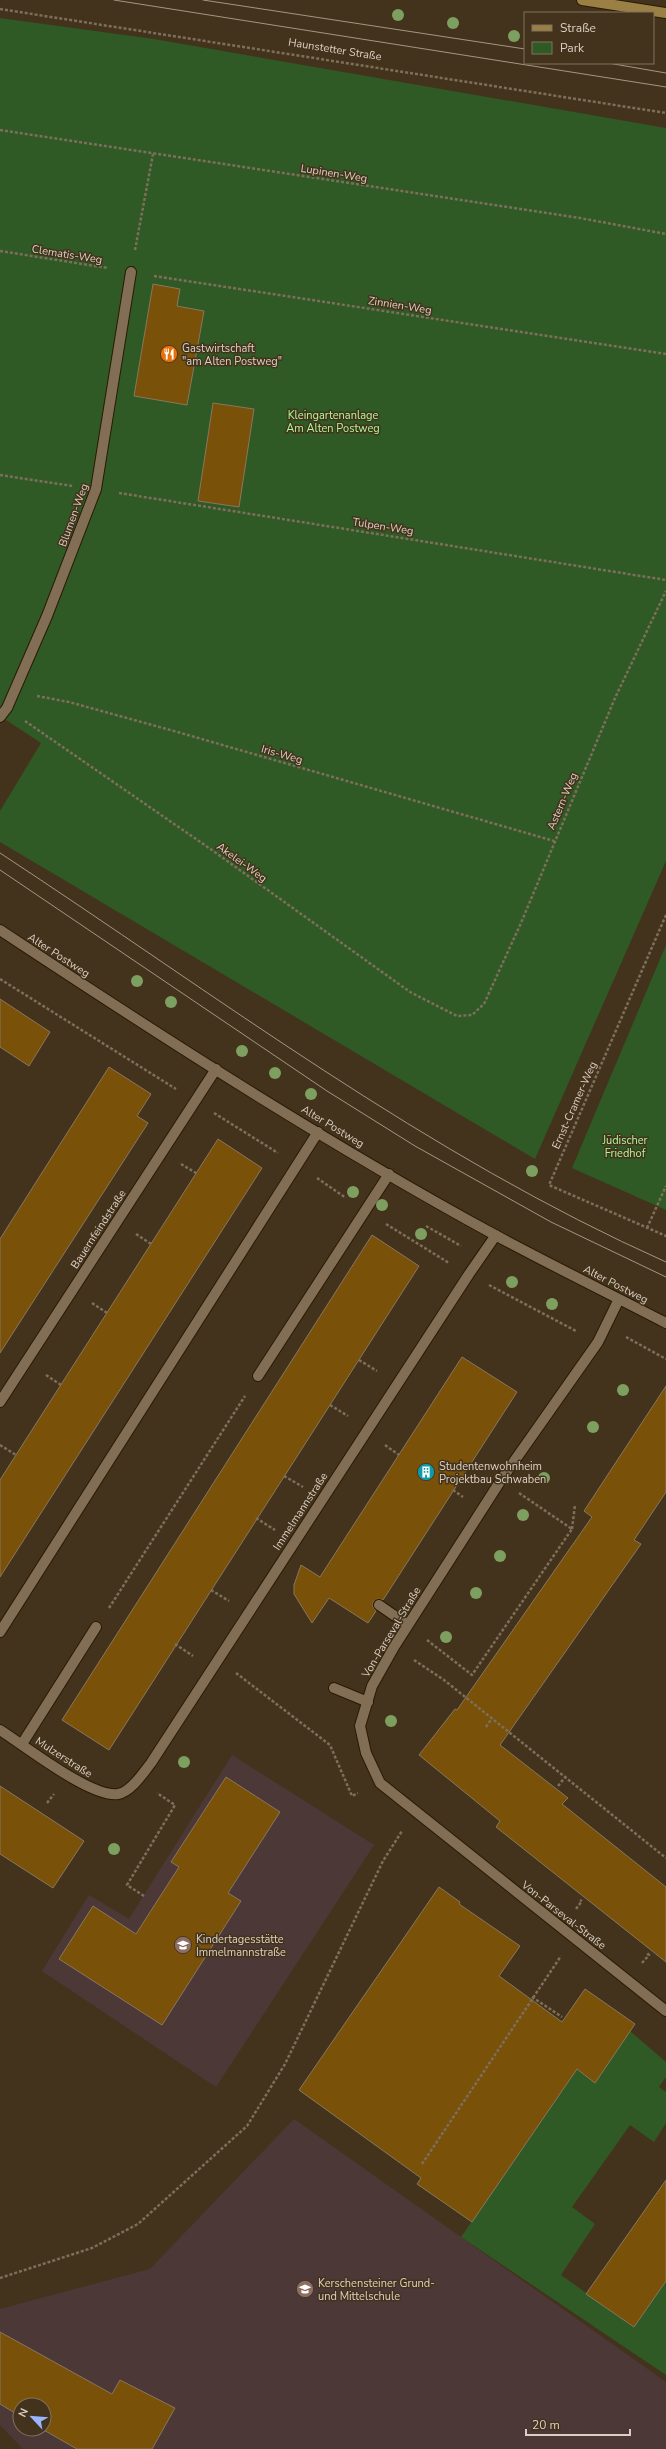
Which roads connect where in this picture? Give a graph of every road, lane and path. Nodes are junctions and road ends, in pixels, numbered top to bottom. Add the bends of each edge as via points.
1 (582, 0) edge
2 (0, 9) edge
3 (666, 13) edge
4 (666, 113) edge
5 (0, 130) edge
6 (153, 154) junction
7 (666, 234) edge
8 (0, 251) edge
9 (131, 272) junction
10 (666, 354) edge
11 (0, 475) edge
12 (96, 489) junction
13 (666, 580) edge
14 (666, 591) edge
15 (6, 708) junction
16 (0, 717) edge
17 (554, 841) junction
18 (666, 915) edge
19 (0, 930) edge
20 (472, 1015) joint
21 (216, 1069) junction
22 (318, 1132) junction
23 (389, 1174) junction
24 (666, 1186) edge
25 (647, 1228) junction
26 (496, 1235) junction
27 (666, 1236) edge
28 (619, 1299) junction
29 (666, 1323) edge
30 (629, 1340) dead end
31 (666, 1359) edge
32 (258, 1376) joint
33 (0, 1402) edge
34 (0, 1445) edge
35 (16, 1455) dead end
36 (501, 1480) junction
37 (575, 1505) dead end
38 (572, 1529) junction
39 (379, 1606) dead end
40 (408, 1625) junction
41 (96, 1627) joint
42 (0, 1632) edge
43 (394, 1647) junction
44 (218, 1659) junction
45 (334, 1688) dead end
46 (368, 1702) junction
47 (492, 1718) junction
48 (486, 1726) dead end
49 (0, 1730) edge
50 (22, 1744) junction
51 (566, 1776) junction
52 (137, 1781) junction
53 (380, 1783) junction
54 (558, 1786) dead end
55 (119, 1794) joint
56 (414, 1812) junction
57 (666, 1858) edge
58 (144, 1896) dead end
59 (573, 1937) junction
60 (532, 1997) junction
61 (666, 2011) edge
62 (562, 2017) dead end
63 (422, 2164) dead end
64 (0, 2278) edge

1 - 3 main road
2 - 4 path, Haunstetter Straße
5 - 6 path, Lupinen-Weg
6 - 7 path, Lupinen-Weg via 580,218
6 - 9 path
8 - 9 path, Clematis-Weg
9 - 10 path, Zinnien-Weg
9 - 12 street, Blumen-Weg
11 - 12 path, Tulpen-Weg
12 - 13 path, Tulpen-Weg
12 - 15 street, Blumen-Weg via 47,616
14 - 17 path, Astern-Weg via 615,698
15 - 16 street, Blumen-Weg
15 - 17 path, Iris-Weg via 30,694 69,702
15 - 20 path, Akelei-Weg via 209,848 410,992 457,1016
17 - 20 path, Astern-Weg via 521,923 484,1004
18 - 25 path, Ernst-Cramer-Weg via 548,1185
19 - 21 street, Alter Postweg
21 - 22 street, Alter Postweg
21 - 33 street, Bauernfeindstraße
22 - 23 street, Alter Postweg
22 - 42 street
23 - 26 street, Alter Postweg
23 - 32 street
24 - 25 path
25 - 27 path, Ernst-Cramer-Weg
26 - 28 street, Alter Postweg
26 - 44 street, Immelmannstraße via 468,1274
28 - 29 street, Alter Postweg
28 - 36 street, Von-Parseval-Straße via 598,1342
30 - 31 path
32 - 41 path
34 - 35 path
36 - 38 path
36 - 40 street, Von-Parseval-Straße
37 - 38 path
38 - 40 path via 472,1675
39 - 40 street
40 - 43 street, Von-Parseval-Straße
41 - 50 street
43 - 46 street, Von-Parseval-Straße via 372,1686
43 - 47 path via 444,1680
44 - 52 street, Immelmannstraße
44 - 53 path via 330,1745 352,1796
45 - 46 street
46 - 53 street, Von-Parseval-Straße via 360,1726 366,1753
47 - 48 path
47 - 51 path
49 - 50 street, Mulzerstraße
50 - 55 street, Mulzerstraße via 92,1789 104,1794
51 - 54 path
51 - 57 path
52 - 55 street, Immelmannstraße
52 - 58 path via 175,1804 126,1885
53 - 56 street, Von-Parseval-Straße
56 - 59 street, Von-Parseval-Straße
56 - 64 path via 383,1861 285,2064 247,2126 138,2224 92,2248
59 - 60 path
59 - 61 street, Von-Parseval-Straße
60 - 62 path
60 - 63 path

